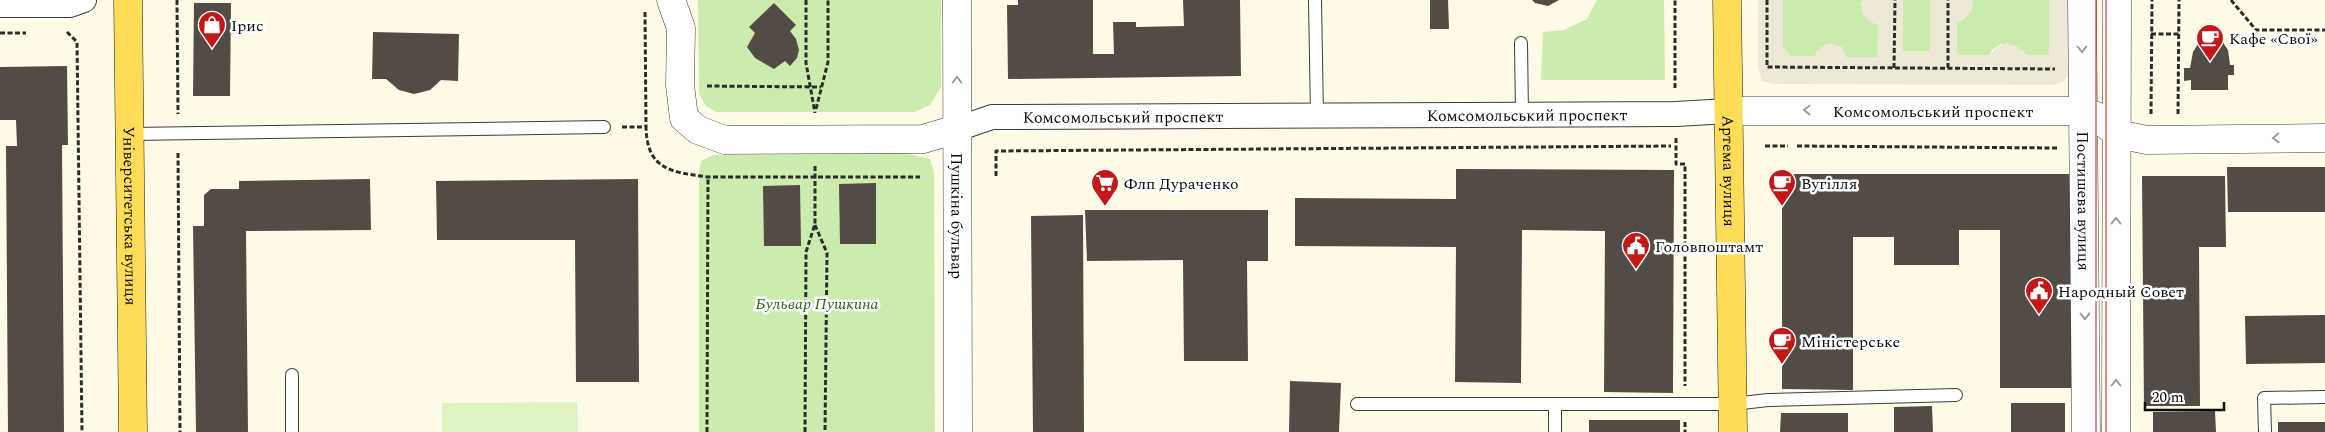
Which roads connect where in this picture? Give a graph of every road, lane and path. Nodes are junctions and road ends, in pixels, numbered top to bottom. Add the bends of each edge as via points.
1 (84, 0) edge
2 (128, 0) edge
3 (177, 0) edge
4 (672, 0) edge
5 (806, 0) edge
6 (828, 0) edge
7 (957, 0) edge
8 (1315, 0) edge
9 (1675, 0) edge
10 (1727, 0) edge
11 (1767, 0) edge
12 (1895, 0) edge
13 (1948, 0) edge
14 (2082, 0) edge
15 (2117, 0) edge
16 (2152, 0) edge
17 (2179, 0) edge
18 (2230, 0) edge
19 (0, 5) edge
20 (645, 9) dead end
21 (2325, 30) edge
22 (59, 32) dead end
23 (0, 33) edge
24 (30, 33) dead end
25 (2151, 34) junction
26 (2179, 34) junction
27 (1521, 43) dead end
28 (1894, 68) junction
29 (1948, 68) junction
30 (2059, 69) dead end
31 (646, 84) junction
32 (680, 85) junction
33 (811, 87) junction
34 (821, 87) junction
35 (1728, 111) junction
36 (2083, 111) junction
37 (815, 112) junction
38 (1522, 115) junction
39 (2178, 115) dead end
40 (1317, 116) junction
41 (1676, 122) junction
42 (2151, 124) dead end
43 (646, 126) junction
44 (604, 127) joint
45 (957, 129) junction
46 (178, 133) junction
47 (129, 134) junction
48 (2116, 134) junction
49 (2325, 138) edge
50 (815, 139) junction
51 (1671, 146) dead end
52 (1765, 146) dead end
53 (1788, 146) dead end
54 (1797, 146) dead end
55 (2060, 155) dead end
56 (815, 176) junction
57 (996, 176) dead end
58 (708, 177) junction
59 (920, 177) dead end
60 (815, 224) junction
61 (292, 375) dead end
62 (1956, 395) dead end
63 (2325, 397) edge
64 (1357, 404) dead end
65 (1555, 404) junction
66 (1685, 404) junction
67 (1733, 404) junction
68 (82, 432) edge
69 (133, 432) edge
70 (180, 432) edge
71 (292, 432) edge
72 (707, 432) edge
73 (805, 432) edge
74 (826, 432) edge
75 (958, 432) edge
76 (1555, 432) edge
77 (1685, 432) edge
78 (1733, 432) edge
79 (2086, 432) edge
80 (2116, 432) edge
81 (2265, 432) edge

1 - 19 street via 70,5
2 - 47 main road, Університетська вулиця
3 - 46 path
4 - 32 street via 681,28
5 - 33 path via 806,63
6 - 34 path via 828,62
45 -> 7 street, Пушкіна бульвар
8 - 40 lane
9 - 41 path
10 - 35 main road, Артема вулиця
11 - 28 path via 1767,67
12 - 28 path
13 - 29 path
14 -> 36 street, Постишева вулиця
15 - 48 street, Постишева вулиця
16 - 25 path
17 - 26 path
18 - 21 path via 2256,30
20 - 31 path
22 - 68 path via 69,32 77,42
23 - 24 path
25 - 26 path
25 - 42 path
26 - 39 path
27 - 38 lane
28 - 29 path
29 - 30 path
31 - 32 path
31 - 43 path
32 - 33 path
32 - 50 street, Комсомольський проспект via 684,118 698,130 725,140
33 - 34 path
33 - 37 path
34 - 37 path
36 -> 35 street, Комсомольський проспект
35 - 41 street, Комсомольський проспект
35 - 67 main road, Артема вулиця
36 - 48 street via 2096,116
36 -> 79 street, Постишева вулиця
37 - 50 path
38 - 40 street, Комсомольський проспект
38 - 41 street, Комсомольський проспект
40 - 45 street, Комсомольський проспект via 992,117
41 - 66 path via 1676,164 1685,164
43 - 44 path
43 - 58 path via 650,154 661,165 678,173
44 - 46 lane
45 - 50 street, Комсомольський проспект via 922,139
45 - 75 street, Пушкіна бульвар
46 - 47 lane
46 - 70 path
47 - 69 main road, Університетська вулиця
49 -> 48 street via 2147,140
80 -> 48 street, Постишева вулиця
50 - 56 path
51 - 57 path via 996,151
52 - 53 path
54 - 55 path via 2060,148
56 - 58 path
56 - 59 path
56 - 60 path
58 - 72 path
60 - 73 path via 806,252
60 - 74 path via 826,253
61 - 71 lane
62 - 67 lane via 1768,400
63 - 81 lane via 2264,398
64 - 65 lane
65 - 66 lane
65 - 76 lane
66 - 67 lane
66 - 77 path
67 - 78 main road, Артема вулиця

